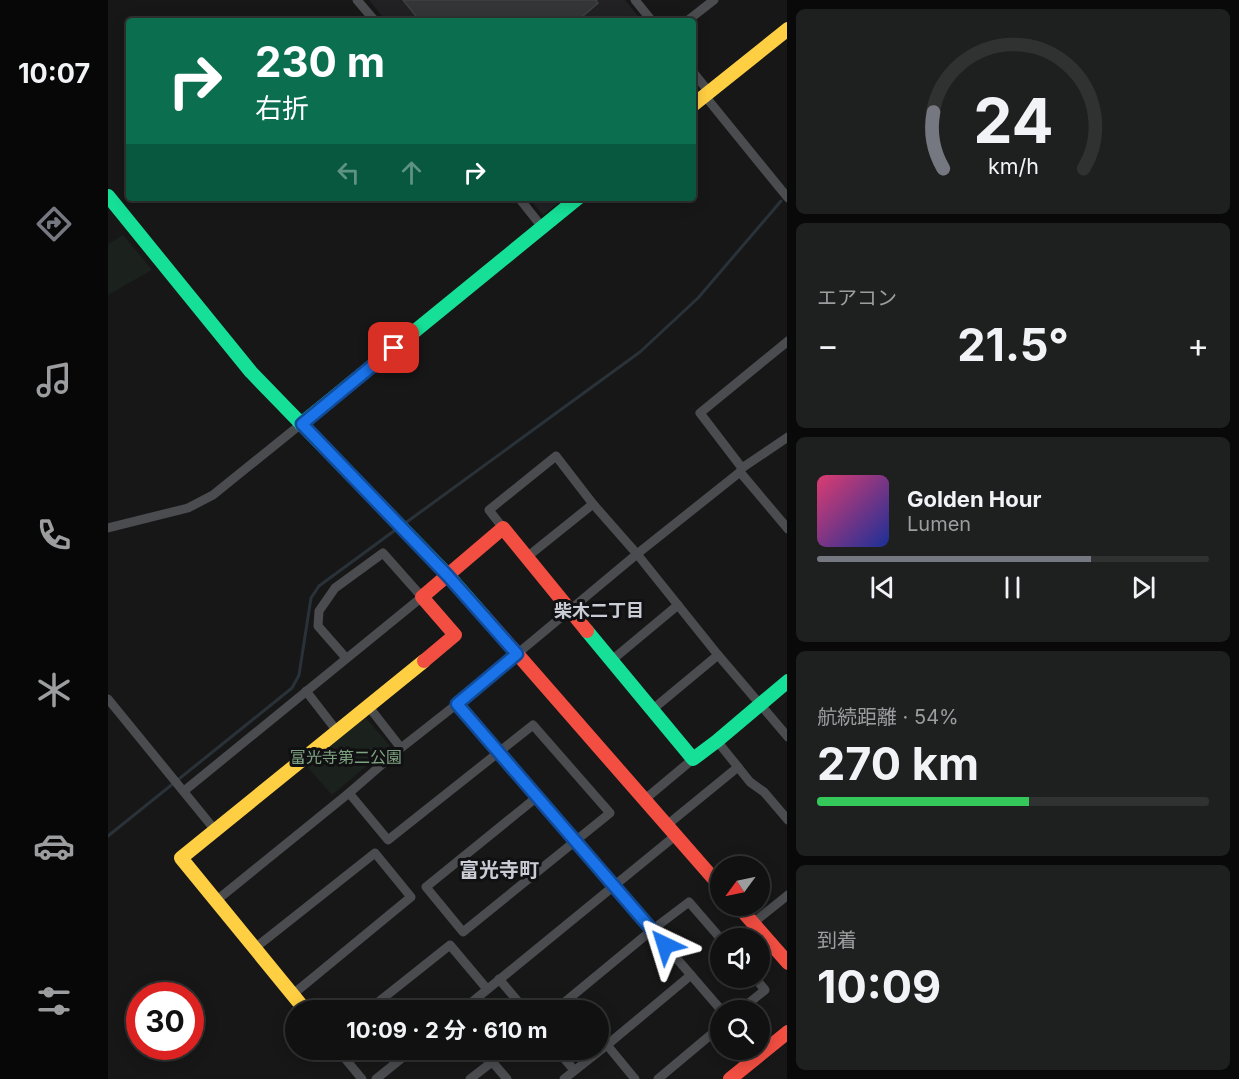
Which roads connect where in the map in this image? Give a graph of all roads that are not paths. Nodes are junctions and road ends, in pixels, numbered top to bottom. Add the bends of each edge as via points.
1 (357, 0) edge
2 (635, 0) edge
3 (714, 0) edge
4 (372, 18) edge
5 (650, 18) edge
6 (691, 18) edge
7 (787, 30) edge
8 (696, 77) edge
9 (707, 94) junction
10 (696, 103) edge
11 (108, 196) edge
12 (787, 197) edge
13 (521, 201) edge
14 (574, 201) edge
15 (542, 227) junction
16 (787, 342) edge
17 (302, 424) junction
18 (787, 438) edge
19 (741, 470) junction
20 (593, 504) junction
21 (108, 528) edge
22 (503, 528) junction
23 (787, 528) edge
24 (638, 554) junction
25 (527, 557) junction
26 (448, 576) junction
27 (422, 597) junction
28 (678, 605) junction
29 (570, 610) junction
30 (517, 654) junction
31 (718, 655) junction
32 (345, 658) junction
33 (612, 660) junction
34 (787, 682) edge
35 (306, 691) junction
36 (108, 699) edge
37 (760, 703) junction
38 (457, 704) junction
39 (369, 707) junction
40 (653, 710) junction
41 (337, 731) junction
42 (787, 736) edge
43 (717, 741) junction
44 (401, 748) junction
45 (498, 752) junction
46 (693, 759) junction
47 (738, 767) junction
48 (182, 789) junction
49 (349, 793) junction
50 (537, 796) junction
51 (645, 800) junction
52 (787, 819) edge
53 (215, 830) junction
54 (671, 830) junction
55 (575, 842) junction
56 (710, 875) edge
57 (615, 886) junction
58 (787, 896) edge
59 (217, 900) junction
60 (747, 916) edge
61 (753, 923) junction
62 (711, 928) edge
63 (652, 930) junction
64 (255, 948) junction
65 (787, 962) edge
66 (691, 975) junction
67 (499, 979) junction
68 (763, 988) edge
69 (487, 989) junction
70 (292, 995) junction
71 (296, 1000) edge
72 (381, 1000) edge
73 (474, 1000) edge
74 (517, 1000) edge
75 (567, 1000) edge
76 (713, 1000) edge
77 (753, 1000) edge
78 (787, 1033) edge
79 (710, 1035) edge
80 (609, 1043) edge
81 (609, 1047) edge
82 (346, 1060) edge
83 (400, 1060) edge
84 (566, 1060) edge
85 (587, 1060) edge
86 (492, 1062) joint
87 (574, 1070) junction
88 (362, 1079) edge
89 (376, 1079) edge
90 (470, 1079) edge
91 (507, 1079) edge
92 (564, 1079) edge
93 (635, 1079) edge
94 (658, 1079) edge
95 (730, 1079) edge

1 - 4 street
2 - 5 street
3 - 6 street
7 - 9 street
8 - 9 street
9 - 10 street
9 - 12 street
11 - 17 street via 251,372
13 - 15 street
14 - 15 street
15 - 17 street
16 - 19 street via 700,413
17 - 21 street via 213,495 188,508
17 - 26 street
18 - 19 street
19 - 23 street
19 - 24 street
20 - 22 street via 556,456 489,510
20 - 24 street
20 - 25 street
22 - 25 street
22 - 26 street
24 - 28 street
24 - 29 street
25 - 29 street
26 - 27 street
26 - 30 street
27 - 32 street
27 - 32 street via 382,553 335,588 319,611 318,626
27 - 39 street via 454,635
28 - 31 street
28 - 33 street
29 - 30 street
29 - 33 street
30 - 38 street
30 - 51 street
31 - 37 street
31 - 40 street
32 - 35 street
33 - 40 street
34 - 37 street
35 - 41 street
35 - 48 street
36 - 48 street
37 - 42 street
37 - 43 street
38 - 44 street
38 - 45 street
39 - 41 street
39 - 44 street
40 - 46 street
41 - 53 street
43 - 46 street
43 - 47 street
44 - 49 street
45 - 49 street via 388,840
45 - 50 street
45 - 55 street via 533,725 610,813
46 - 51 street
47 - 52 street
47 - 54 street
48 - 53 street
49 - 59 street
50 - 55 street
50 - 55 street via 426,887 463,932
51 - 54 street
53 - 59 street via 181,858
54 - 56 street
54 - 57 street
55 - 57 street
57 - 63 street
57 - 67 street
58 - 61 street
59 - 64 street
60 - 61 street
61 - 65 street
62 - 63 street via 689,902
63 - 66 street
63 - 75 street
64 - 70 street
64 - 70 street via 375,853 411,897
66 - 76 street
66 - 80 street
67 - 69 street
67 - 74 street
68 - 77 street
69 - 72 street via 450,945
69 - 73 street
70 - 71 street
78 - 95 street
79 - 94 street
81 - 93 street
82 - 88 street
83 - 89 street
84 - 87 street
85 - 87 street
86 - 90 street
86 - 91 street
87 - 92 street

